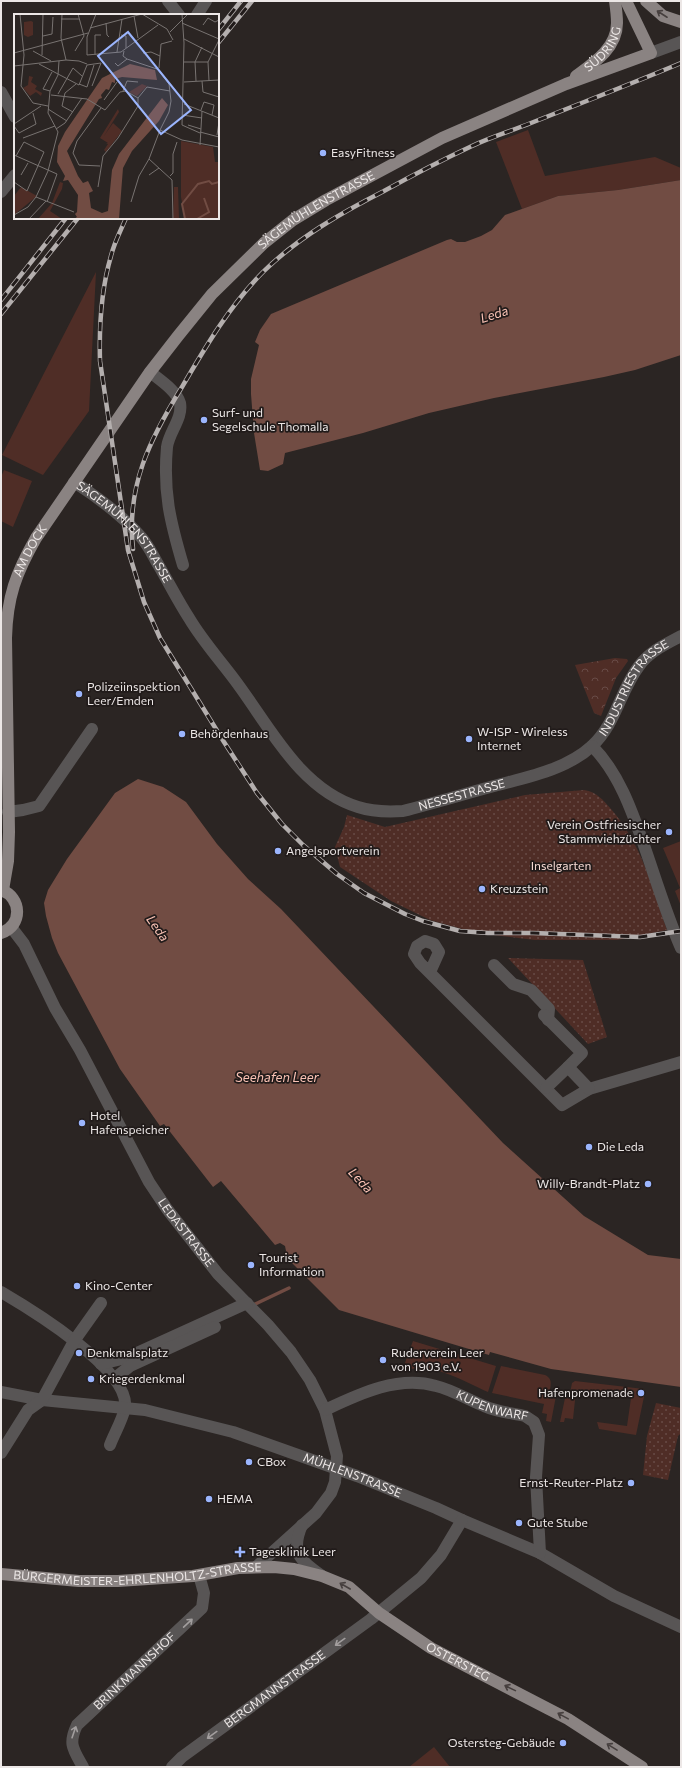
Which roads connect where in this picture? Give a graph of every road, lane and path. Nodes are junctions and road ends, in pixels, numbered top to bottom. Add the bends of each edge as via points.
1 (168, 1) edge
2 (206, 1) edge
3 (615, 1) edge
4 (626, 1) edge
5 (646, 1) edge
6 (178, 14) edge
7 (198, 14) edge
8 (681, 22) edge
9 (681, 42) edge
10 (651, 53) junction
11 (566, 84) junction
12 (1, 92) edge
13 (14, 115) edge
14 (14, 176) edge
15 (1, 192) edge
16 (150, 372) junction
17 (74, 482) junction
18 (183, 564) dead end
19 (190, 620) joint
20 (681, 636) edge
21 (92, 729) dead end
22 (592, 746) junction
23 (8, 812) junction
24 (2, 890) edge
25 (6, 930) edge
26 (681, 948) edge
27 (494, 965) dead end
28 (430, 972) dead end
29 (681, 1062) edge
30 (568, 1067) junction
31 (546, 1088) junction
32 (589, 1088) junction
33 (1, 1292) edge
34 (100, 1303) dead end
35 (250, 1306) junction
36 (74, 1341) junction
37 (128, 1362) junction
38 (101, 1364) junction
39 (114, 1379) junction
40 (1, 1392) edge
41 (42, 1400) junction
42 (125, 1408) junction
43 (325, 1410) junction
44 (110, 1446) dead end
45 (1, 1453) edge
46 (337, 1469) junction
47 (462, 1520) junction
48 (303, 1523) junction
49 (540, 1553) junction
50 (256, 1567) junction
51 (274, 1567) joint
52 (1, 1574) edge
53 (199, 1575) junction
54 (322, 1576) junction
55 (379, 1613) junction
56 (681, 1627) edge
57 (83, 1767) edge
58 (172, 1767) edge
59 (642, 1767) edge

1 - 6 street
2 - 7 street
3 - 11 main road, SÜDRING via 617,24 607,51
4 - 10 main road, SÜDRING
8 -> 5 main road via 663,16
9 - 10 street, SÄGEMÜHLENSTRASSE
10 - 11 main road, SÄGEMÜHLENSTRASSE
11 - 16 main road, SÄGEMÜHLENSTRASSE via 442,138 374,173 293,220 258,248 212,294
12 - 13 street
14 - 15 street
16 - 17 main road, SÄGEMÜHLENSTRASSE
16 - 18 street, SÄGEMÜHLENSTRASSE via 179,401 180,410 167,445 166,497
17 - 19 street, SÄGEMÜHLENSTRASSE via 122,516 143,539
17 - 23 main road, AM DOCK via 25,557 9,604 6,638
19 - 22 street, NESSESTRASSE via 290,757 305,773 334,796 358,807 385,812 404,811 566,764
20 - 22 street, INDUSTRIESTRASSE via 658,649 640,665 630,679 608,727
21 - 23 street via 39,806
22 - 26 street via 623,791
23 - 24 main road, AM DOCK via 9,849
24 - 25 main road, AM DOCK via 12,896 17,906 17,917
25 - 35 street, LEDASTRASSE via 24,944 55,1008 80,1050 149,1182 204,1257
27 - 30 street via 513,984 531,990 549,1009 545,1016 582,1053
28 - 31 street
29 - 32 street
30 - 31 street
30 - 32 street
31 - 32 street via 562,1105
33 - 36 street via 33,1311
34 - 36 street
35 - 37 street
35 - 43 street, LEDASTRASSE via 291,1352 310,1380
36 - 38 street
36 - 41 street
37 - 38 street
37 - 39 street
38 - 39 street
39 - 42 street via 122,1391
40 - 41 street, MÜHLENSTRASSE
41 - 42 street, MÜHLENSTRASSE
41 - 45 street via 28,1410
42 - 44 street
42 - 46 street, MÜHLENSTRASSE via 145,1410 233,1432
43 - 46 street, LEDASTRASSE via 335,1446
43 - 49 street, KUPENWARF via 384,1386 412,1382 457,1393 484,1407 525,1416 534,1422 539,1435 536,1477
46 - 47 street, MÜHLENSTRASSE
46 - 48 street, LEDASTRASSE via 336,1482 331,1493 316,1513
47 - 49 street, MÜHLENSTRASSE
47 - 55 street, BERGMANNSTRASSE via 432,1566
48 - 50 street, LEDASTRASSE
48 - 54 street via 297,1541 298,1554
49 - 56 street, MÜHLENSTRASSE via 614,1596
50 - 51 main road, BÜRGERMEISTER-EHRLENHOLTZ-STRASSE
50 - 53 main road, BÜRGERMEISTER-EHRLENHOLTZ-STRASSE
51 - 54 main road, OSTERSTEG
52 - 53 main road, BÜRGERMEISTER-EHRLENHOLTZ-STRASSE via 94,1581
57 -> 53 street, BRINKMANNSHOF via 71,1746 77,1724 202,1608 204,1593
55 -> 54 main road, OSTERSTEG via 349,1587
55 -> 58 street, BERGMANNSTRASSE via 182,1757
59 -> 55 main road, OSTERSTEG via 562,1716 431,1648

